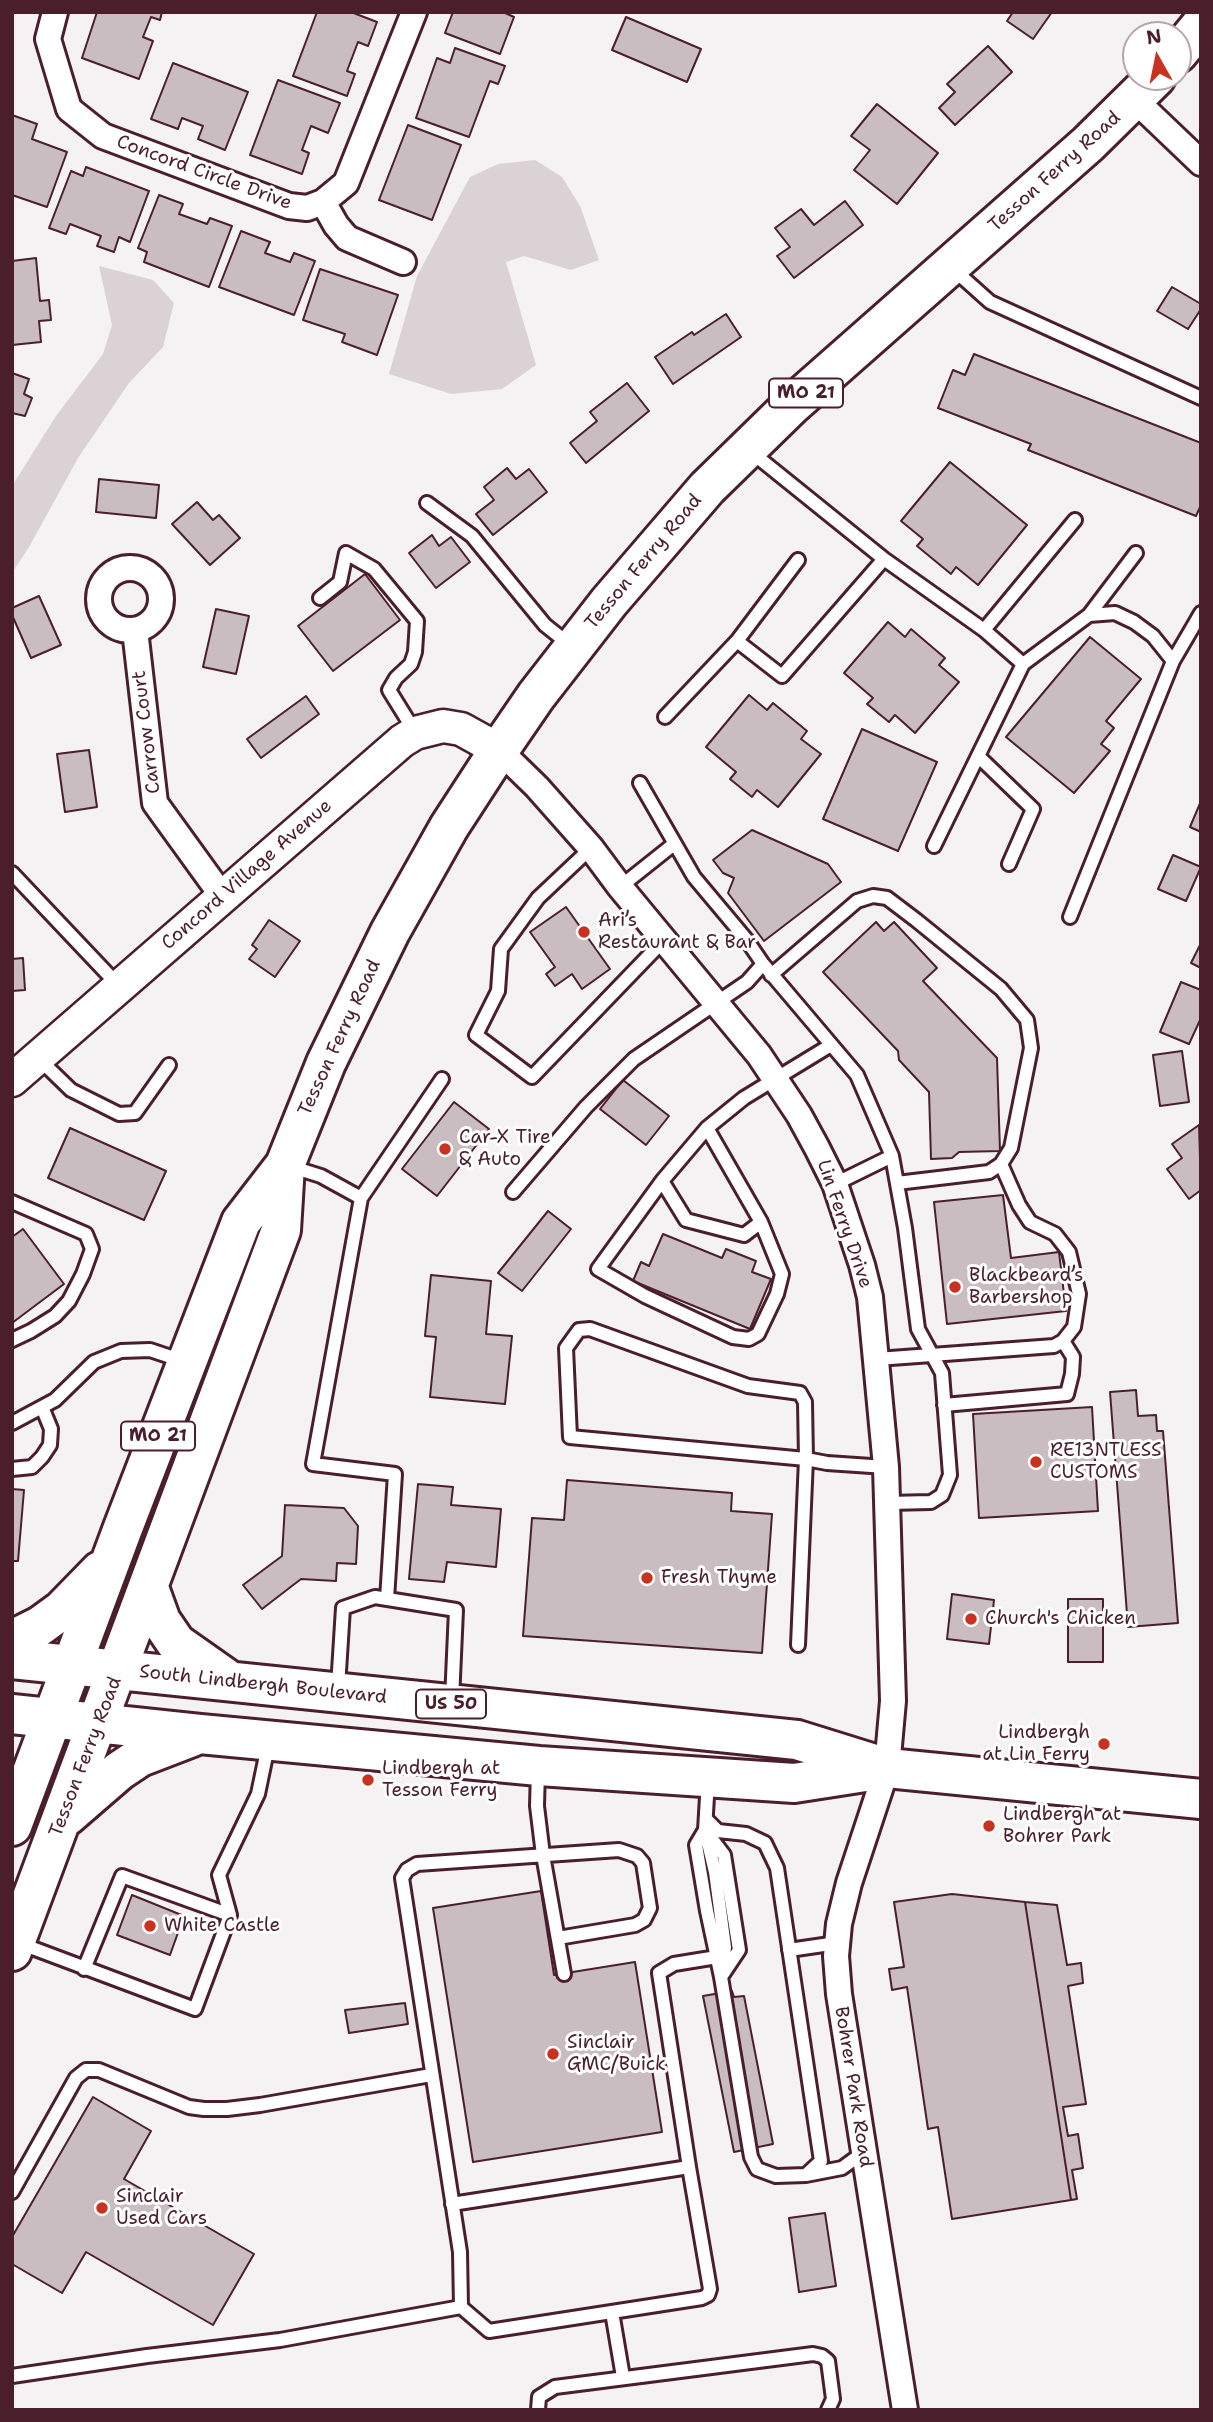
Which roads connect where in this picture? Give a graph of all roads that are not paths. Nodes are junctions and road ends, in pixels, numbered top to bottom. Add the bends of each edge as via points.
1 (55, 12) edge
2 (414, 12) edge
3 (1142, 91) edge
4 (1147, 91) edge
5 (1201, 163) edge
6 (323, 202) junction
7 (403, 262) dead end
8 (949, 266) junction
9 (1201, 398) edge
10 (747, 449) junction
11 (427, 503) dead end
12 (1075, 520) dead end
13 (1136, 553) dead end
14 (884, 559) junction
15 (799, 560) dead end
16 (320, 598) dead end
17 (1201, 613) edge
18 (1089, 615) junction
19 (135, 630) dead end
20 (984, 631) junction
21 (737, 641) junction
22 (573, 648) junction
23 (1173, 661) junction
24 (1023, 664) junction
25 (665, 717) dead end
26 (415, 733) junction
27 (499, 750) junction
28 (978, 756) junction
29 (640, 783) dead end
30 (674, 844) junction
31 (934, 846) dead end
32 (591, 848) junction
33 (1009, 864) dead end
34 (12, 873) edge
35 (620, 887) junction
36 (223, 897) junction
37 (1070, 917) dead end
38 (664, 940) junction
39 (763, 964) junction
40 (771, 975) junction
41 (119, 986) junction
42 (718, 1003) junction
43 (831, 1045) junction
44 (38, 1058) junction
45 (169, 1065) dead end
46 (442, 1079) dead end
47 (776, 1079) junction
48 (12, 1080) edge
49 (707, 1128) junction
50 (892, 1156) junction
51 (1001, 1164) junction
52 (285, 1165) junction
53 (662, 1181) junction
54 (897, 1183) junction
55 (835, 1184) junction
56 (513, 1192) dead end
57 (361, 1198) junction
58 (12, 1202) edge
59 (761, 1223) junction
60 (12, 1340) edge
61 (1063, 1341) junction
62 (933, 1356) junction
63 (877, 1359) junction
64 (187, 1362) junction
65 (944, 1405) junction
66 (42, 1407) junction
67 (12, 1423) edge
68 (806, 1459) junction
69 (887, 1467) junction
70 (12, 1469) edge
71 (888, 1503) junction
72 (111, 1559) junction
73 (149, 1588) junction
74 (387, 1599) junction
75 (12, 1640) edge
76 (798, 1644) dead end
77 (12, 1659) edge
78 (71, 1665) junction
79 (118, 1671) junction
80 (232, 1682) junction
81 (338, 1693) junction
82 (452, 1704) junction
83 (12, 1714) edge
84 (52, 1718) junction
85 (98, 1723) junction
86 (200, 1734) junction
87 (269, 1741) junction
88 (539, 1766) junction
89 (887, 1768) junction
90 (708, 1776) junction
91 (1201, 1799) edge
92 (13, 1817) edge
93 (62, 1821) junction
94 (705, 1825) junction
95 (543, 1855) junction
96 (230, 1915) junction
97 (558, 1938) junction
98 (837, 1943) junction
99 (14, 1946) edge
100 (789, 1950) junction
101 (717, 1957) junction
102 (84, 1969) junction
103 (564, 1973) dead end
104 (722, 1977) junction
105 (431, 2075) junction
106 (864, 2152) junction
107 (690, 2167) junction
108 (806, 2175) junction
109 (12, 2192) edge
110 (452, 2204) junction
111 (461, 2307) junction
112 (612, 2312) junction
113 (12, 2376) edge
114 (623, 2377) junction
115 (538, 2410) edge
116 (828, 2410) edge
117 (905, 2410) edge

1 - 6 street, Concord Circle Drive via 48,39 69,109 103,136 289,206 307,208
2 - 6 street via 346,183
3 - 8 main road, Tesson Ferry Road / MO 21
4 - 5 street
6 - 7 street via 347,237
8 - 9 lane via 990,302
8 - 10 main road, Tesson Ferry Road / MO 21
10 - 14 lane
10 - 22 main road, Tesson Ferry Road / MO 21 via 662,538
11 - 22 lane via 472,536 545,625
12 - 20 lane
13 - 18 lane
14 - 20 lane
14 - 21 lane via 782,676
15 - 21 lane
16 - 26 lane via 340,582 346,553 373,569 417,621 411,664 389,690
17 - 23 lane
18 - 23 lane via 1115,613 1134,622 1153,636
18 - 24 lane
19 - 36 street, Carrow Court via 155,803
20 - 24 lane
21 - 25 lane
22 - 27 main road, Tesson Ferry Road / MO 21
23 - 37 lane
24 - 28 lane
26 - 27 street, Concord Village Avenue via 443,726 461,729
26 - 36 street, Concord Village Avenue
27 - 32 street, Lin Ferry Drive
27 - 52 main road, Tesson Ferry Road / MO 21 via 390,932 326,1063
28 - 31 lane
28 - 33 lane via 1033,809
29 - 30 lane
30 - 35 lane
30 - 39 lane via 694,877
32 - 35 street, Lin Ferry Drive
32 - 38 lane via 538,898 501,949 498,991 476,1035 532,1077
34 - 41 lane
35 - 38 street, Lin Ferry Drive
36 - 41 street, Concord Village Avenue
38 - 42 street, Lin Ferry Drive
39 - 40 lane
39 - 42 lane
40 - 43 lane
40 - 51 lane via 857,901 873,896 887,898 1001,989 1027,1020 1031,1048 1011,1148
41 - 44 street, Concord Village Avenue
42 - 47 street, Lin Ferry Drive
42 - 56 lane via 634,1059
43 - 47 lane
43 - 50 lane via 856,1074
44 - 45 lane via 71,1090 119,1114 135,1113
44 - 48 street, Concord Village Avenue
46 - 57 lane
47 - 49 lane
47 - 55 street, Lin Ferry Drive
49 - 53 lane
49 - 59 lane
50 - 54 lane
50 - 55 lane
51 - 54 lane via 989,1172
51 - 61 lane via 1030,1222 1055,1234 1069,1252 1079,1294 1074,1327
52 - 57 lane via 321,1176
52 - 64 main road, Tesson Ferry Road / MO 21 via 241,1222
52 - 73 main road, Tesson Ferry Road / MO 21 via 281,1230
53 - 59 lane via 687,1220 744,1235
53 - 59 lane via 598,1269 733,1337 749,1339 758,1334 782,1274
54 - 62 lane via 918,1329
55 - 63 street, Lin Ferry Drive via 863,1265
57 - 74 lane via 313,1464 394,1474
58 - 60 lane via 86,1234 92,1249 69,1301 55,1316
61 - 62 lane via 1054,1346
61 - 65 lane via 1073,1357 1067,1394
62 - 63 lane
62 - 65 lane via 942,1373
63 - 69 street, Lin Ferry Drive
64 - 66 lane via 150,1350 121,1350 94,1362
64 - 72 main road, Tesson Ferry Road / MO 21
65 - 71 lane via 950,1475 942,1495 931,1502
66 - 67 lane
66 - 70 lane via 51,1429 50,1445 32,1467
68 - 68 lane via 570,1437 566,1348 579,1330 590,1329 748,1386 800,1393 805,1402
68 - 69 lane
68 - 76 lane
69 - 71 street, Lin Ferry Drive
71 - 89 street, Lin Ferry Drive via 894,1701
72 - 75 main road via 62,1610
72 - 78 main road, Tesson Ferry Road / MO 21
73 - 79 main road, Tesson Ferry Road / MO 21
73 - 80 main road via 161,1621 176,1643
74 - 81 lane via 375,1597 343,1608
74 - 82 lane via 456,1610
77 - 78 main road, South Lindbergh Boulevard / US 50
78 - 79 main road, South Lindbergh Boulevard / US 50
78 - 84 main road, Tesson Ferry Road / MO 21
79 - 80 main road, South Lindbergh Boulevard / US 50
79 - 85 main road, Tesson Ferry Road / MO 21
80 - 81 main road, South Lindbergh Boulevard / US 50
81 - 82 main road, South Lindbergh Boulevard / US 50
82 - 89 main road, South Lindbergh Boulevard / US 50 via 797,1740
83 - 84 main road, South Lindbergh Boulevard / US 50
84 - 85 main road, South Lindbergh Boulevard / US 50
84 - 92 main road, Tesson Ferry Road / MO 21
85 - 86 main road, South Lindbergh Boulevard / US 50
85 - 93 main road, Tesson Ferry Road / MO 21
86 - 87 main road, South Lindbergh Boulevard / US 50
86 - 93 main road via 119,1770
87 - 88 main road, South Lindbergh Boulevard / US 50
87 - 96 lane via 258,1794 219,1875
88 - 90 main road, South Lindbergh Boulevard / US 50
88 - 95 lane via 537,1806
89 - 90 main road, South Lindbergh Boulevard / US 50 via 794,1783
89 - 91 main road, South Lindbergh Boulevard / US 50
89 - 98 street, Bohrer Park Road via 849,1884
90 - 94 lane
93 - 99 main road, Tesson Ferry Road / MO 21
94 - 100 lane via 765,1843 777,1868
94 - 101 lane via 696,1846
94 - 104 lane via 725,1947
95 - 97 lane
95 - 97 lane via 624,1850 643,1863 650,1908 643,1920
95 - 105 lane via 417,1864 404,1874
96 - 102 lane via 122,1876
96 - 102 lane via 195,2009
97 - 103 lane
98 - 100 lane
98 - 106 street, Bohrer Park Road via 839,1994
99 - 102 lane
100 - 108 lane via 821,2161
101 - 104 lane
101 - 107 lane via 674,1964 659,1973
104 - 108 lane via 751,2157 757,2169 776,2176
105 - 109 lane via 260,2105 204,2109 99,2070 86,2070 76,2078
105 - 110 lane
106 - 108 lane via 842,2168
106 - 117 street, Bohrer Park Road
107 - 110 lane
107 - 112 lane via 708,2295
110 - 111 lane via 460,2252
111 - 112 lane via 489,2331
111 - 113 lane via 280,2340
112 - 114 lane
114 - 115 lane via 555,2387 541,2394
114 - 116 lane via 813,2354 828,2361 833,2399

